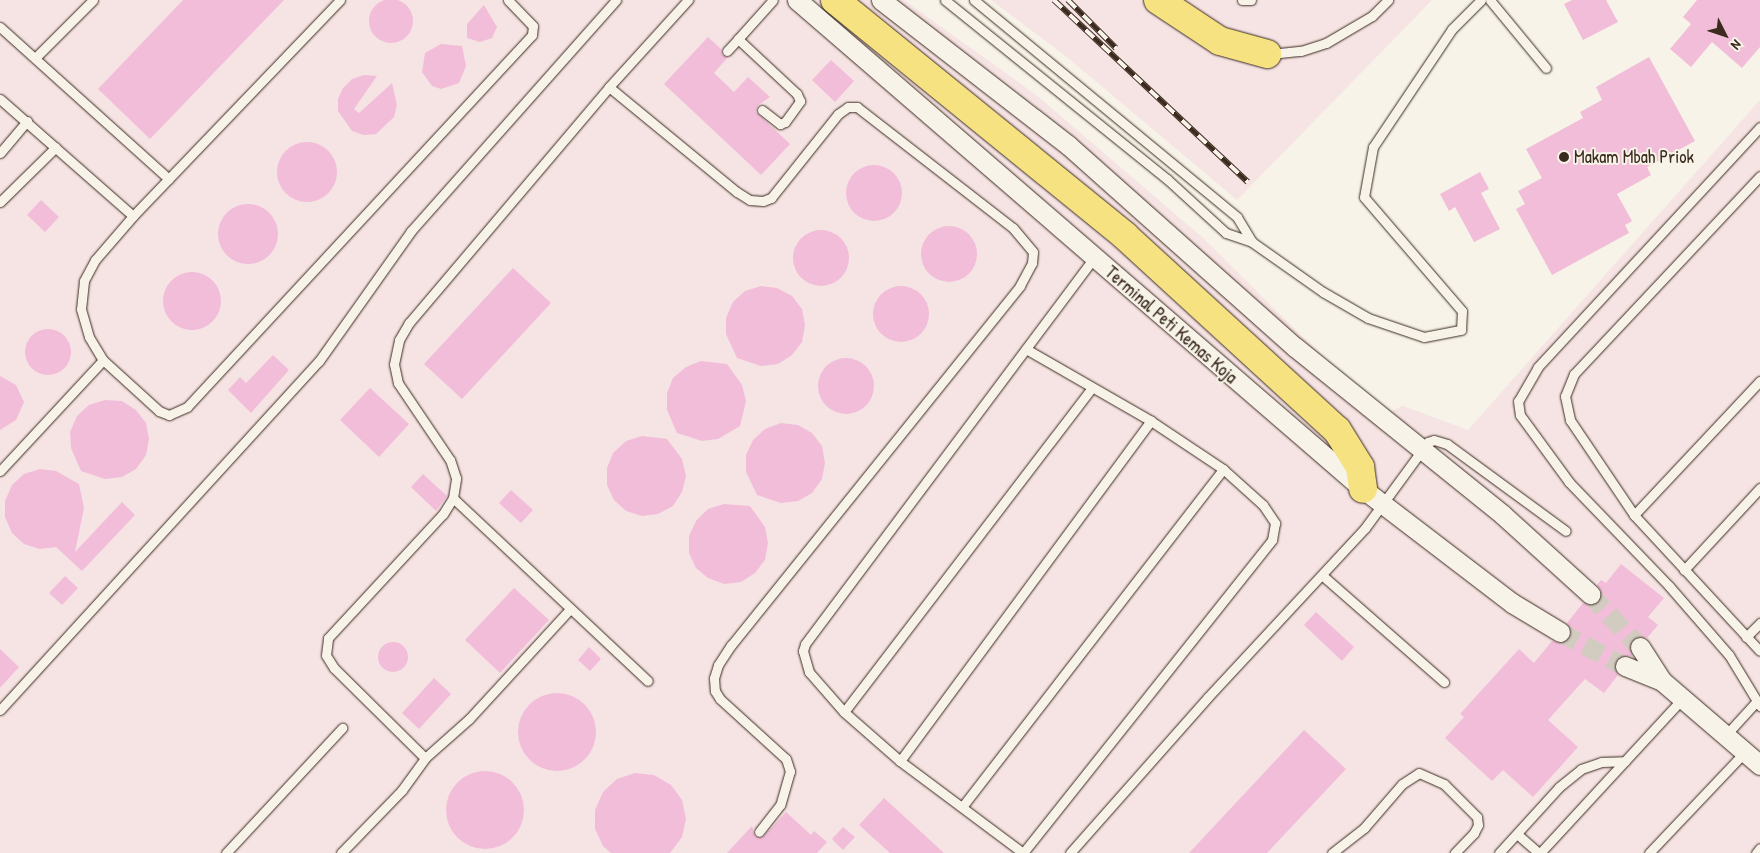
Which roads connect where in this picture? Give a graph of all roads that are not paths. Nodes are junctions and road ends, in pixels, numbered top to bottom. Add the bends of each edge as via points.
1 (93, 0) edge
2 (340, 0) edge
3 (508, 0) edge
4 (616, 0) edge
5 (688, 0) edge
6 (773, 0) edge
7 (797, 0) edge
8 (835, 0) edge
9 (881, 0) edge
10 (945, 0) edge
11 (974, 0) edge
12 (1158, 0) edge
13 (1242, 0) edge
14 (1251, 0) edge
15 (1388, 0) edge
16 (1481, 0) edge
17 (1490, 0) edge
18 (0, 27) edge
19 (738, 39) junction
20 (1028, 44) junction
21 (727, 51) dead end
22 (1267, 54) joint
23 (1017, 57) junction
24 (35, 58) junction
25 (1546, 68) dead end
26 (609, 87) junction
27 (0, 99) edge
28 (762, 110) dead end
29 (27, 121) junction
30 (1760, 127) edge
31 (56, 147) junction
32 (0, 153) edge
33 (1760, 176) edge
34 (169, 179) junction
35 (0, 202) edge
36 (133, 216) junction
37 (1252, 242) junction
38 (1094, 258) junction
39 (1026, 349) junction
40 (103, 360) junction
41 (1760, 381) edge
42 (1092, 388) junction
43 (1151, 421) junction
44 (1423, 451) junction
45 (1223, 469) junction
46 (0, 472) edge
47 (1760, 488) edge
48 (1373, 497) junction
49 (453, 498) junction
50 (1634, 515) junction
51 (1566, 531) dead end
52 (1684, 570) junction
53 (1323, 576) junction
54 (1590, 594) tunnel mouth
55 (570, 609) junction
56 (1760, 622) edge
57 (1560, 632) tunnel mouth
58 (1746, 637) junction
59 (1640, 647) tunnel mouth
60 (1760, 652) edge
61 (1625, 666) tunnel mouth
62 (648, 681) dead end
63 (1662, 681) junction
64 (1444, 682) dead end
65 (1682, 699) junction
66 (1758, 704) edge
67 (0, 710) edge
68 (844, 712) junction
69 (342, 728) dead end
70 (1725, 736) junction
71 (1745, 752) junction
72 (425, 758) junction
73 (900, 761) junction
74 (1625, 761) junction
75 (1760, 765) edge
76 (962, 807) junction
77 (759, 832) dead end
78 (1517, 834) junction
79 (1760, 848) edge
80 (226, 853) edge
81 (341, 853) edge
82 (1023, 853) edge
83 (1070, 853) edge
84 (1332, 853) edge
85 (1455, 853) edge
86 (1499, 853) edge
87 (1540, 853) edge
88 (1649, 853) edge
89 (1756, 853) edge

1 - 24 lane
2 - 34 lane
3 - 40 lane via 533,26 532,35 187,407 168,415 159,411
4 - 67 lane via 411,231 319,361
5 - 26 lane
6 - 19 lane
7 - 38 street, Terminal Peti Kemas Koja
8 - 48 highway via 1125,236 1337,430 1360,467
9 - 44 street via 1068,145 1295,347
10 - 23 lane
11 - 20 lane
12 - 22 highway via 1220,41
13 - 14 lane
15 - 22 lane via 1372,16 1326,43 1301,51
16 - 37 lane via 1452,29 1374,147 1364,197 1462,311 1461,330 1424,337 1392,329 1323,292
17 - 25 lane
18 - 24 lane
19 - 21 lane
19 - 28 lane via 797,94 800,102 780,124
20 - 23 lane
20 - 37 lane via 1237,217
23 - 37 lane via 1167,179 1226,233
24 - 34 lane
26 - 49 lane via 409,323 399,340 394,364 398,383 450,460 456,478
26 - 77 lane via 750,200 771,198 838,114 848,107 857,107 1013,228 1033,252 1032,264 1020,286 731,644 718,665 714,684 720,700 786,759 790,771 780,805
27 - 29 lane
29 - 31 lane
29 - 32 lane
30 - 66 lane via 1538,367 1518,401 1525,422 1569,482 1669,586 1729,655
31 - 35 lane
31 - 36 lane
33 - 50 lane via 1574,374 1566,396 1570,420
34 - 36 lane
36 - 40 lane via 96,260 80,295 84,322
38 - 39 lane
38 - 48 street, Terminal Peti Kemas Koja
39 - 42 lane
39 - 68 lane via 805,644 805,665
40 - 46 lane
41 - 50 lane
42 - 43 lane
42 - 68 lane
43 - 45 lane
43 - 73 lane
44 - 48 lane
44 - 51 lane via 1428,442 1434,440 1447,444
44 - 54 street via 1550,555
45 - 76 lane
45 - 82 lane via 1273,516 1275,531 1272,540
47 - 52 lane
48 - 53 lane
48 - 57 street, Terminal Peti Kemas Koja via 1512,603
49 - 55 lane
49 - 72 lane via 443,514 328,638 326,646 328,661 334,668
50 - 52 lane
52 - 58 lane
53 - 64 lane
53 - 83 lane via 1208,697
55 - 62 lane
55 - 72 lane via 469,719
56 - 58 lane
58 - 60 lane
59 - 63 street
61 - 63 street
63 - 65 street
65 - 70 street
65 - 74 lane
66 - 70 lane
68 - 73 lane
69 - 80 lane
70 - 71 street
71 - 75 street
71 - 88 lane
72 - 81 lane via 402,790
73 - 76 lane
74 - 78 lane via 1601,762 1581,769 1559,787
74 - 87 lane
76 - 82 lane
78 - 86 lane
78 - 87 lane
79 - 89 lane
84 - 85 lane via 1364,828 1402,784 1418,773 1444,784 1477,816 1478,825 1474,833

